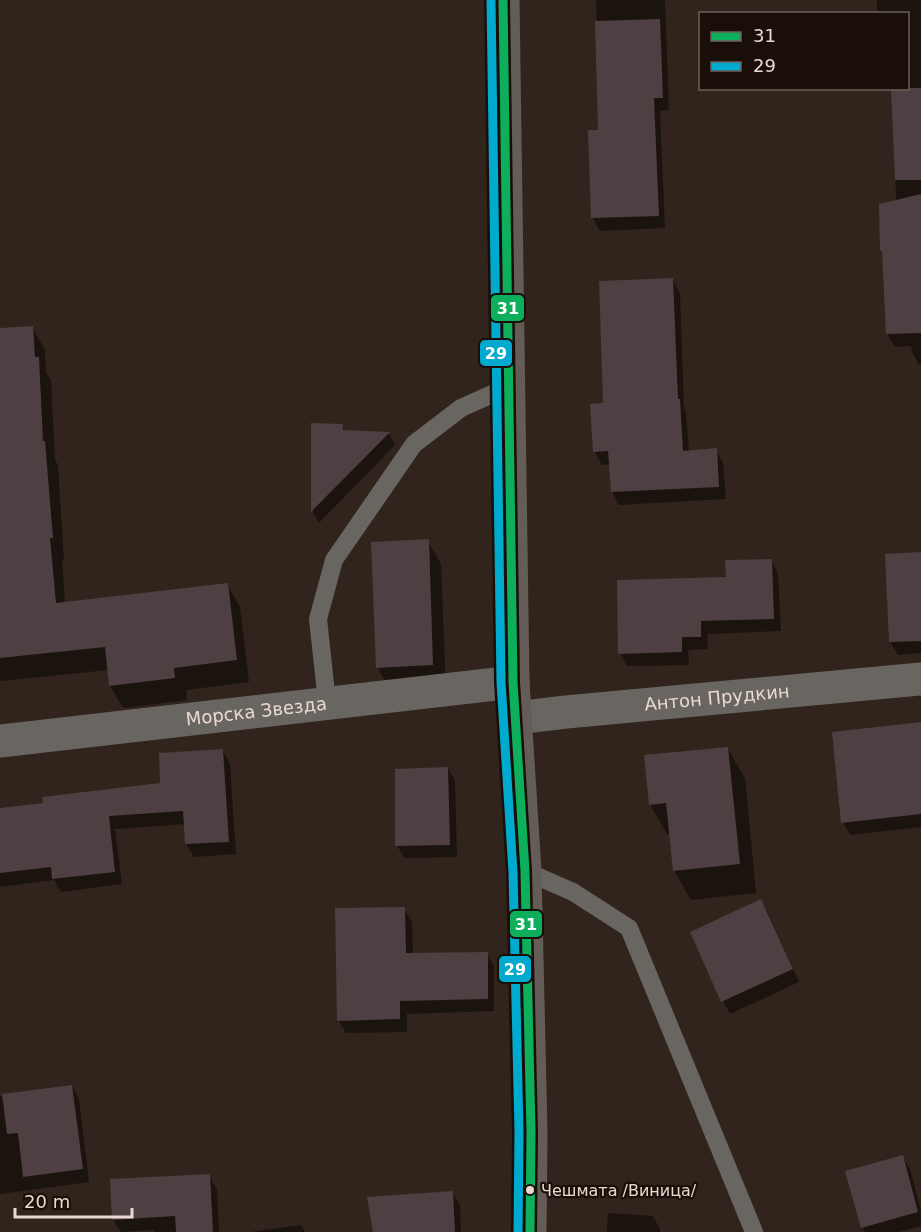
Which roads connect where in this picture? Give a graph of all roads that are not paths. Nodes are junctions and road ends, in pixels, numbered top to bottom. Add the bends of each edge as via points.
1 (502, 0) edge
2 (508, 387) junction
3 (921, 679) edge
4 (513, 682) junction
5 (327, 702) junction
6 (516, 718) junction
7 (0, 741) edge
8 (525, 872) junction
9 (530, 1232) edge
10 (754, 1232) edge

1 - 2 street
2 - 4 street
2 - 5 lane via 461,408 414,444 334,560 318,619
3 - 6 street, Антон Прудкин
4 - 5 street, Морска Звезда
4 - 6 street
5 - 7 street, Морска Звезда
6 - 8 street
8 - 9 street
8 - 10 lane via 573,892 629,928

